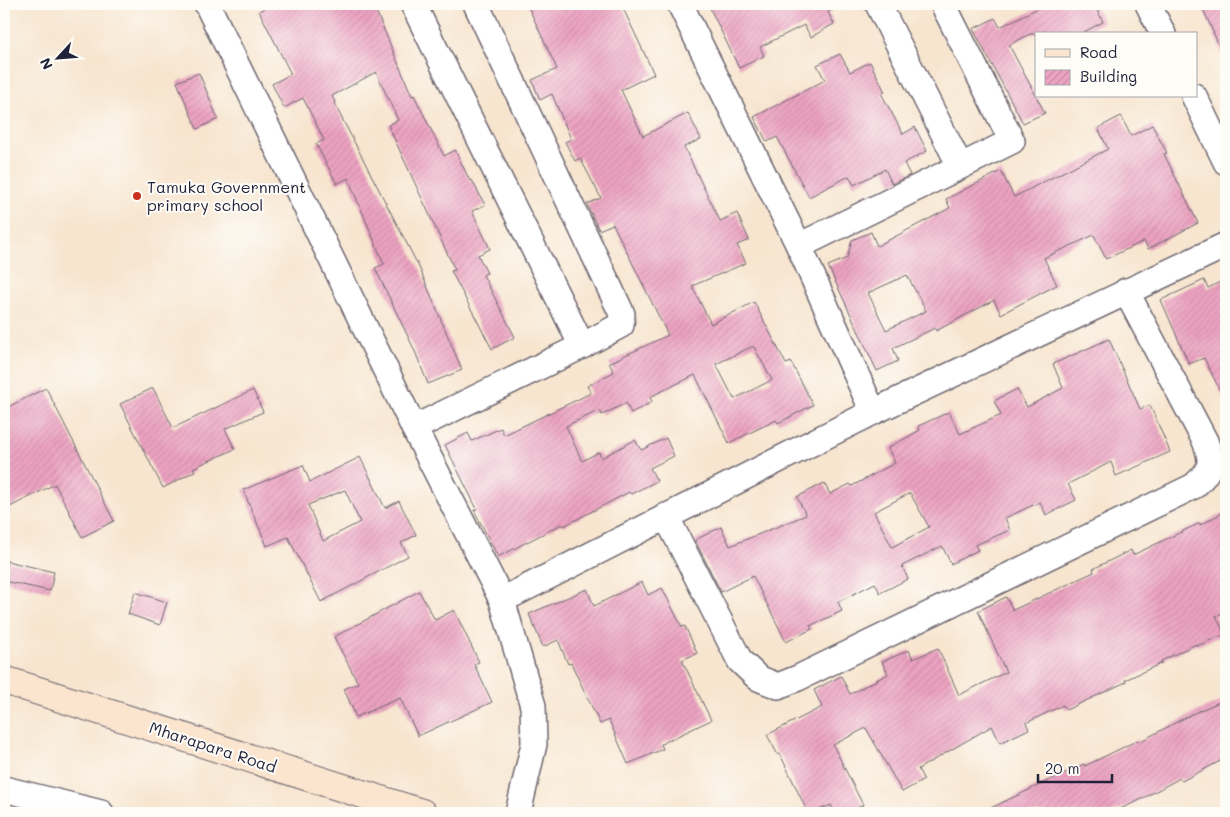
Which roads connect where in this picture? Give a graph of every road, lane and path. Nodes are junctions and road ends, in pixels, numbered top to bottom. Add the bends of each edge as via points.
1 (207, 4) edge
2 (413, 4) edge
3 (476, 4) edge
4 (680, 4) edge
5 (878, 4) edge
6 (943, 4) edge
7 (1148, 4) edge
8 (1162, 32) edge
9 (1195, 98) edge
10 (1226, 162) edge
11 (960, 166) junction
12 (1226, 245) edge
13 (800, 246) junction
14 (1126, 291) junction
15 (582, 346) junction
16 (873, 412) junction
17 (414, 428) junction
18 (666, 516) junction
19 (502, 600) junction
20 (4, 680) edge
21 (4, 789) edge
22 (101, 813) edge
23 (420, 813) edge
24 (518, 813) edge

1 - 17 street
2 - 15 street
3 - 15 street via 622,314 621,325
4 - 13 street
5 - 11 street
6 - 11 street via 1012,141
7 - 8 street
9 - 10 street
11 - 13 street
12 - 14 street
13 - 16 street
14 - 16 street
14 - 18 street via 1206,441 1211,456 1207,474 1194,486 778,686 758,678 740,661
15 - 17 street
16 - 18 street
17 - 19 street
18 - 19 street
19 - 24 street via 533,706 534,744
20 - 23 main road, Mharapara Road
21 - 22 street

